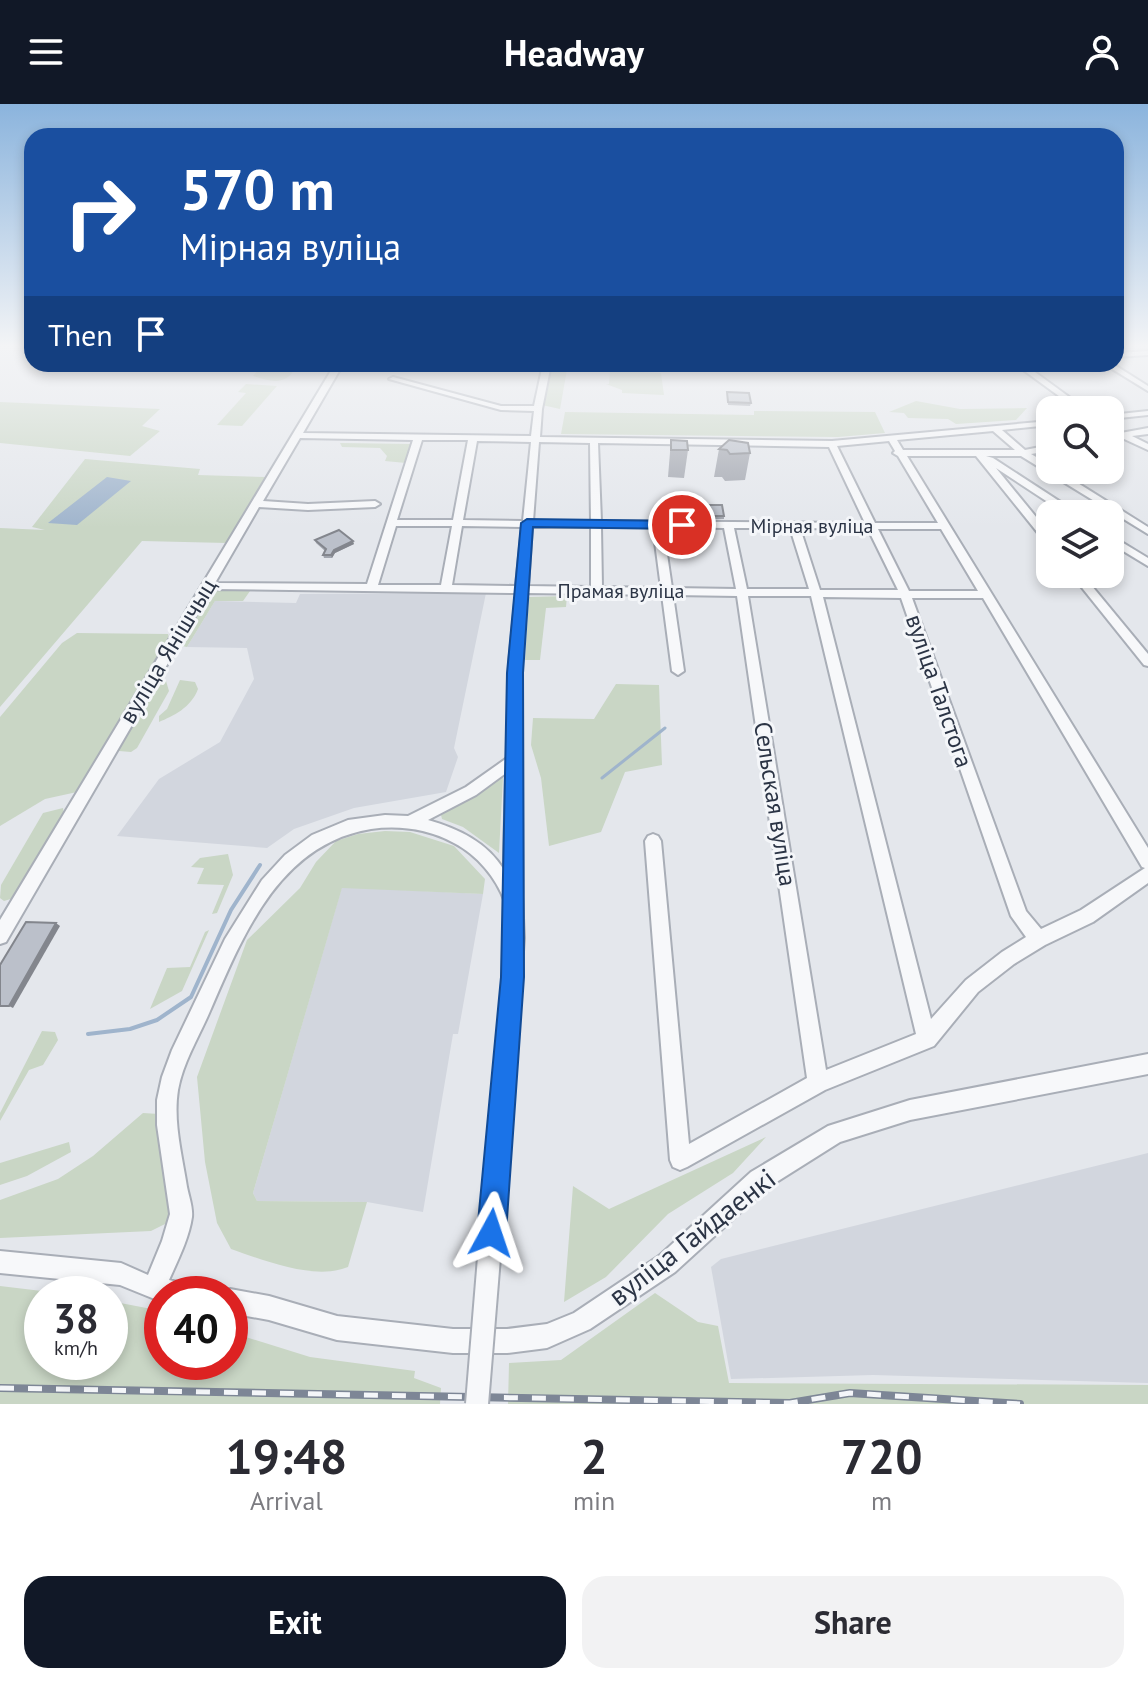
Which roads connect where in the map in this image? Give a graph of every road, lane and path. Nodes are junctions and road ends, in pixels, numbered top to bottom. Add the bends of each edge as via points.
1 (313, 407) edge
2 (496, 407) edge
3 (538, 409) joint
4 (1148, 413) edge
5 (1124, 416) edge
6 (1036, 424) edge
7 (995, 428) junction
8 (1148, 431) edge
9 (296, 435) junction
10 (1124, 436) edge
11 (1124, 436) edge
12 (418, 438) junction
13 (473, 439) junction
14 (892, 439) junction
15 (536, 440) junction
16 (594, 441) junction
17 (832, 444) junction
18 (1148, 447) edge
19 (1036, 451) edge
20 (897, 453) junction
21 (979, 453) junction
22 (1023, 453) junction
23 (1036, 461) edge
24 (1073, 484) edge
25 (1051, 500) edge
26 (256, 504) junction
27 (375, 504) dead end
28 (1148, 519) edge
29 (457, 522) junction
30 (1134, 522) junction
31 (391, 523) junction
32 (527, 523) junction
33 (1036, 524) edge
34 (593, 525) junction
35 (658, 525) junction
36 (729, 526) junction
37 (794, 526) junction
38 (870, 526) junction
39 (945, 526) junction
40 (1148, 531) edge
41 (1124, 547) edge
42 (1148, 563) edge
43 (207, 586) junction
44 (1087, 588) edge
45 (371, 589) junction
46 (446, 590) junction
47 (521, 591) junction
48 (597, 591) junction
49 (668, 592) junction
50 (742, 592) junction
51 (816, 593) junction
52 (905, 594) junction
53 (987, 595) junction
54 (1148, 662) edge
55 (678, 671) dead end
56 (514, 760) junction
57 (410, 822) junction
58 (653, 841) dead end
59 (1148, 862) edge
60 (1148, 874) edge
61 (512, 899) junction
62 (0, 936) edge
63 (1039, 939) junction
64 (927, 1039) junction
65 (1148, 1064) edge
66 (818, 1083) junction
67 (0, 1262) edge
68 (159, 1276) edge
69 (144, 1284) edge
70 (248, 1304) edge
71 (477, 1404) edge

1 - 9 street, вуліца Янішчыц
2 - 3 street
3 - 15 street
4 - 5 street
6 - 7 street
7 - 14 street
7 - 22 street
8 - 10 street
9 - 12 street
9 - 26 street, вуліца Янішчыц
11 - 18 street
12 - 13 street
12 - 31 street
13 - 15 street
13 - 29 street
14 - 17 street
14 - 20 street
15 - 16 street
15 - 32 street
16 - 17 street
16 - 34 street
17 - 38 street, вуліца Талстога
19 - 22 street
20 - 21 street
20 - 39 street
21 - 22 street
21 - 25 street
21 - 33 street
22 - 23 street
24 - 30 street
26 - 27 street
26 - 43 street, вуліца Янішчыц
28 - 30 street
29 - 31 street, Мірная вуліца
29 - 32 street, Мірная вуліца
29 - 46 street
30 - 40 street
31 - 45 street
32 - 34 street, Мірная вуліца
32 - 47 street
34 - 35 street, Мірная вуліца
34 - 48 street
35 - 36 street, Мірная вуліца
35 - 49 street
36 - 37 street, Мірная вуліца
36 - 50 street, Сельская вуліца
37 - 38 street, Мірная вуліца
37 - 51 street
38 - 39 street, Мірная вуліца
38 - 52 street, вуліца Талстога
39 - 53 street
41 - 42 street
43 - 45 street, Прамая вуліца
43 - 62 street, вуліца Янішчыц
44 - 54 street
45 - 46 street, Прамая вуліца
46 - 47 street, Прамая вуліца
47 - 48 street, Прамая вуліца
47 - 56 street
48 - 49 street, Прамая вуліца
49 - 50 street, Прамая вуліца
49 - 55 street
50 - 51 street, Прамая вуліца
50 - 66 street, Сельская вуліца
51 - 52 street, Прамая вуліца
51 - 64 street
52 - 53 street, Прамая вуліца
52 - 63 street, вуліца Талстога via 1019,916
53 - 59 street
56 - 57 street via 450,803
56 - 61 street
57 - 61 street via 467,843 493,866
57 - 68 street via 352,825 313,842 275,874 240,924 169,1085 166,1112 181,1214
58 - 66 street via 680,1160
60 - 63 street via 1087,916
61 - 71 street, bridge via 513,977
63 - 64 street via 972,986
64 - 66 street
65 - 70 street, вуліца Гайдаенкі via 910,1110 835,1133 759,1180 667,1264 582,1321 547,1336 453,1341 337,1328
67 - 69 street via 121,1274

